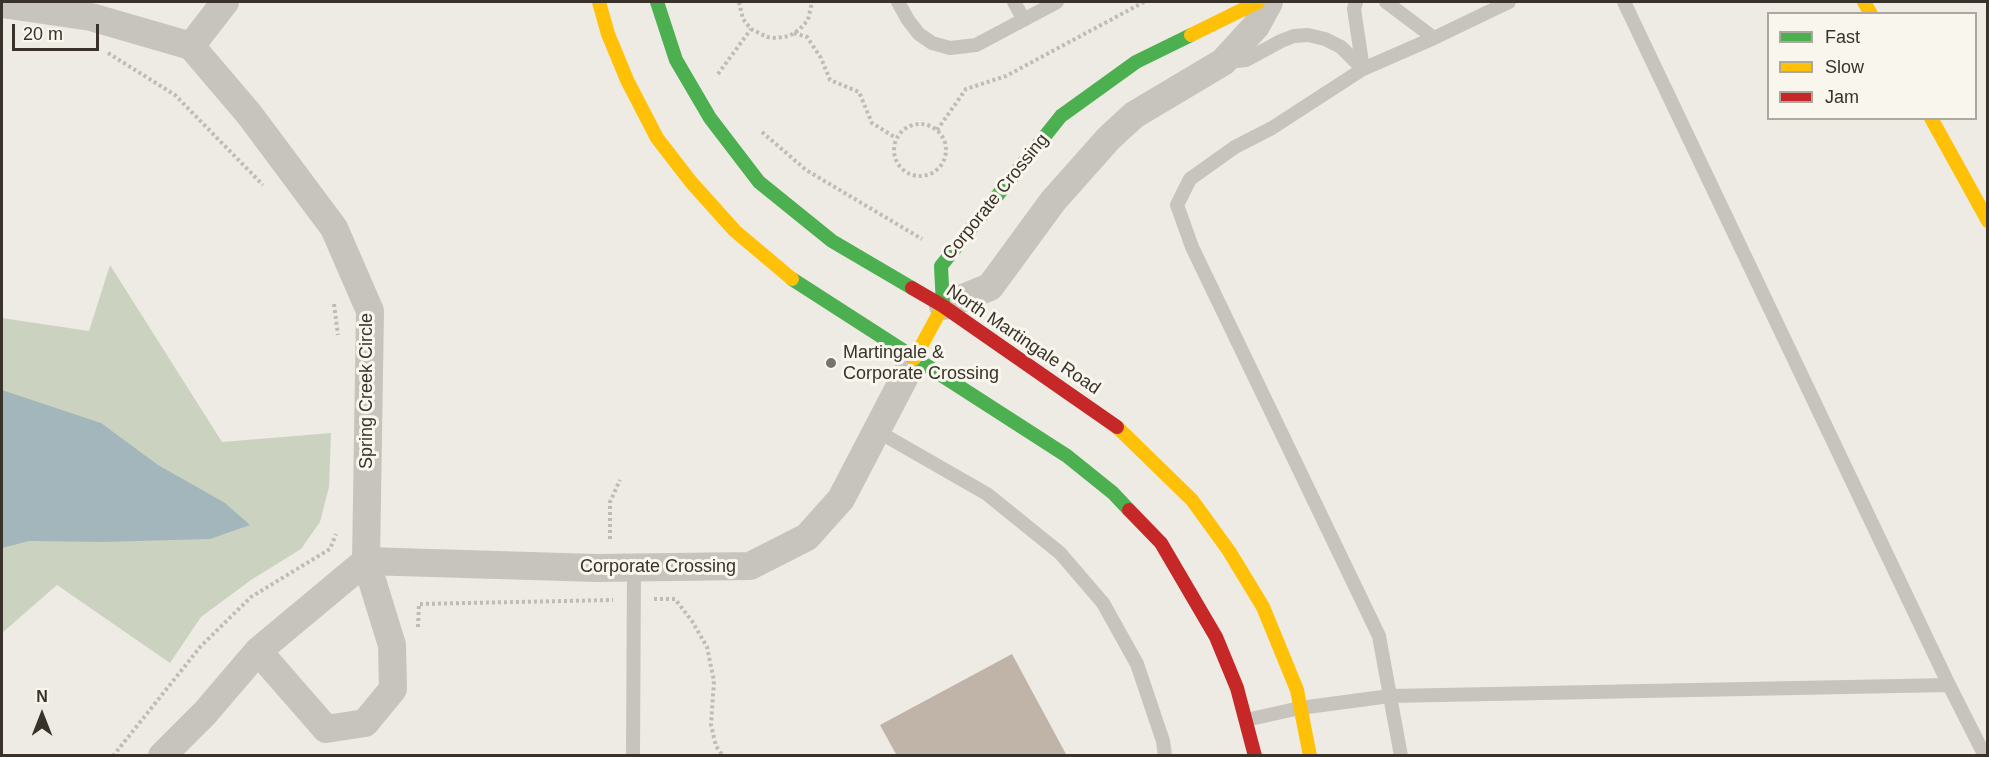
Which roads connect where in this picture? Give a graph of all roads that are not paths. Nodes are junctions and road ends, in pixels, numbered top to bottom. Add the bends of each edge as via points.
1 (225, 2) edge
2 (599, 2) edge
3 (657, 2) edge
4 (898, 2) edge
5 (1014, 2) edge
6 (1057, 2) edge
7 (1226, 2) edge
8 (1257, 2) edge
9 (1269, 2) edge
10 (1356, 2) edge
11 (1386, 2) edge
12 (1509, 2) edge
13 (1624, 2) edge
14 (2, 4) edge
15 (1024, 20) junction
16 (1221, 21) junction
17 (1434, 38) junction
18 (191, 46) junction
19 (1223, 62) junction
20 (1363, 69) junction
21 (1932, 120) edge
22 (1988, 221) edge
23 (943, 306) junction
24 (914, 359) junction
25 (877, 431) junction
26 (366, 561) junction
27 (634, 568) junction
28 (258, 651) junction
29 (1949, 685) junction
30 (1390, 696) junction
31 (1300, 708) junction
32 (1246, 720) junction
33 (162, 756) edge
34 (633, 756) edge
35 (1165, 756) edge
36 (1255, 756) edge
37 (1310, 756) edge
38 (1401, 756) edge
39 (1985, 756) edge

1 - 18 street
2 - 24 main road via 627,80 657,138 691,182 735,231 797,283
3 - 23 main road, North Martingale Road via 676,60 710,118 759,182 832,241
4 - 15 lane via 919,34 950,48 976,45
5 - 15 lane
6 - 15 lane
7 - 16 lane
8 - 16 main road, Corporate Crossing
9 - 19 street via 1256,26
10 - 20 lane
11 - 17 lane
12 - 17 lane
13 - 29 lane
14 - 18 street via 91,16
16 - 23 main road, Corporate Crossing via 1136,62 1061,116 941,266
17 - 20 lane
18 - 26 street, Spring Creek Circle via 249,114 334,228 370,311
19 - 20 lane via 1246,60 1281,41 1308,35 1341,47
19 - 23 street via 1134,115 1053,201 990,287
20 - 30 lane via 1272,128 1234,147 1190,179 1177,205 1198,258 1379,636
21 - 22 main road
23 - 24 main road
23 - 31 main road, North Martingale Road via 1124,432 1192,500 1263,606 1297,690
24 - 25 street, Corporate Crossing
24 - 32 main road via 1067,456 1113,493 1161,543 1216,637
25 - 27 street, Corporate Crossing via 842,499 807,537 750,567
25 - 35 lane via 987,494 1060,554 1103,603 1137,664
26 - 27 street, Corporate Crossing
26 - 28 street
26 - 28 street, Spring Creek Circle via 392,645 393,688 365,723 326,729
27 - 34 lane
28 - 33 street
29 - 30 lane
29 - 39 lane
30 - 31 lane
30 - 38 lane
31 - 32 lane
31 - 37 main road, North Martingale Road
32 - 36 main road

